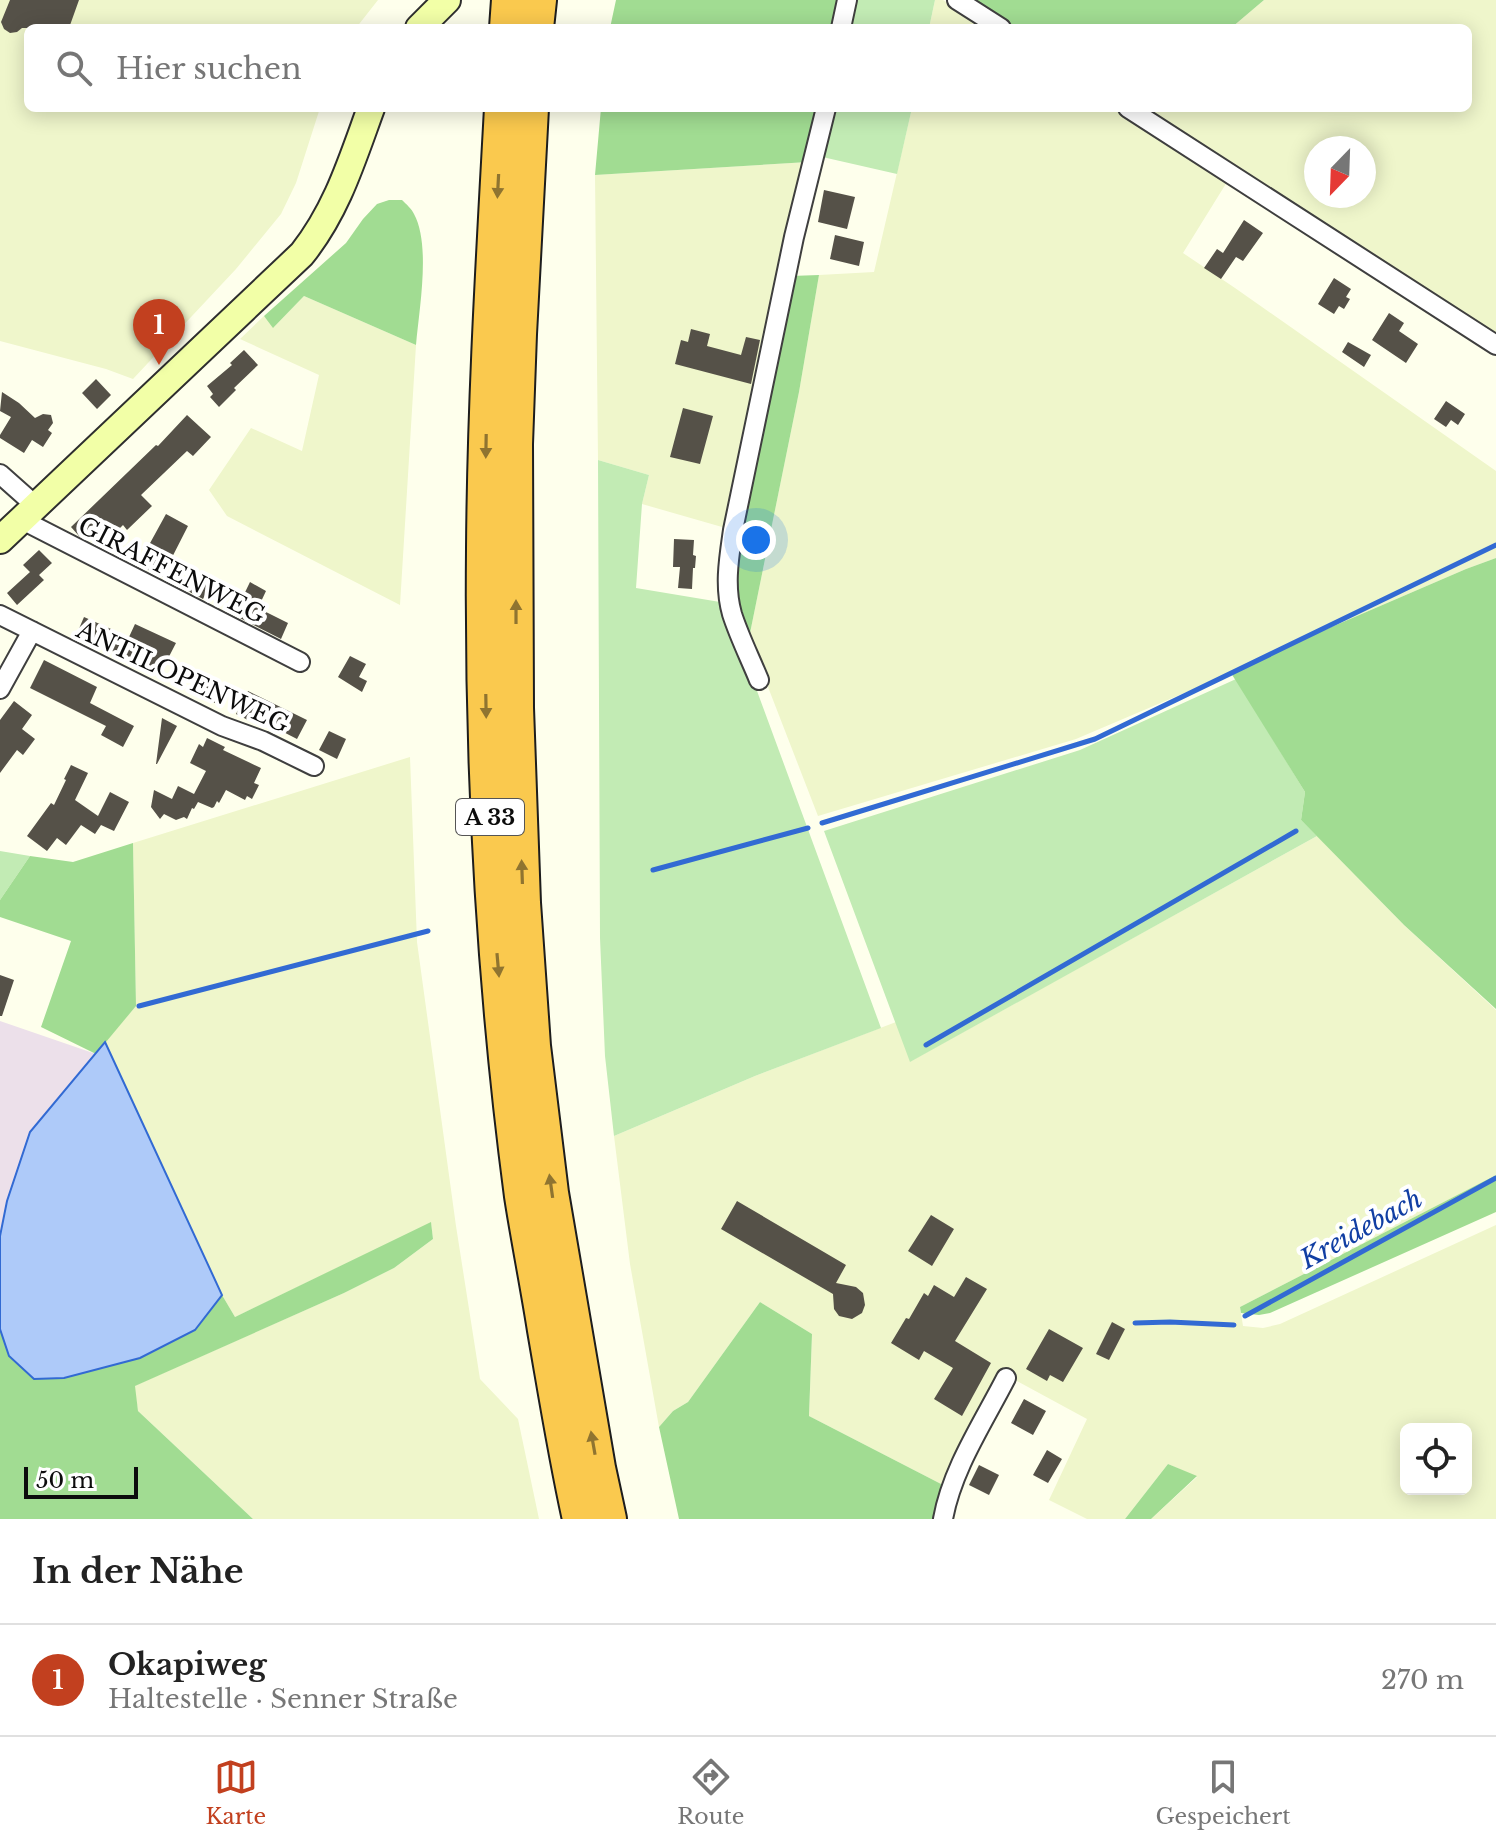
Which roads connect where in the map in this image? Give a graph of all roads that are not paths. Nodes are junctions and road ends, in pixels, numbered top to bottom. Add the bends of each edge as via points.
1 (447, 0) edge
2 (509, 0) edge
3 (539, 0) edge
4 (847, 0) edge
5 (957, 0) edge
6 (423, 24) edge
7 (507, 24) edge
8 (536, 24) edge
9 (842, 24) edge
10 (995, 24) edge
11 (370, 112) edge
12 (502, 112) edge
13 (531, 112) edge
14 (825, 112) edge
15 (1134, 112) edge
16 (1496, 345) edge
17 (0, 474) edge
18 (30, 512) junction
19 (0, 540) edge
20 (0, 615) edge
21 (32, 631) junction
22 (300, 662) dead end
23 (759, 680) dead end
24 (0, 689) edge
25 (314, 766) dead end
26 (1006, 1378) dead end
27 (580, 1519) edge
28 (609, 1519) edge
29 (943, 1519) edge

1 - 6 street
2 - 7 highway
3 - 8 highway
4 - 9 street
5 - 10 street
11 - 18 street via 339,195 302,254
12 -> 27 highway, A 33 via 484,551 494,911 523,1199
28 -> 13 highway, A 33 via 551,1193 523,903 515,444
14 - 23 street via 794,237 728,567 732,613
15 - 16 street
17 - 18 street, GIRAFFENWEG
18 - 19 street
18 - 22 street, GIRAFFENWEG via 32,525
20 - 21 street, ANTILOPENWEG
21 - 24 street
21 - 25 street, ANTILOPENWEG
26 - 29 street via 958,1471

